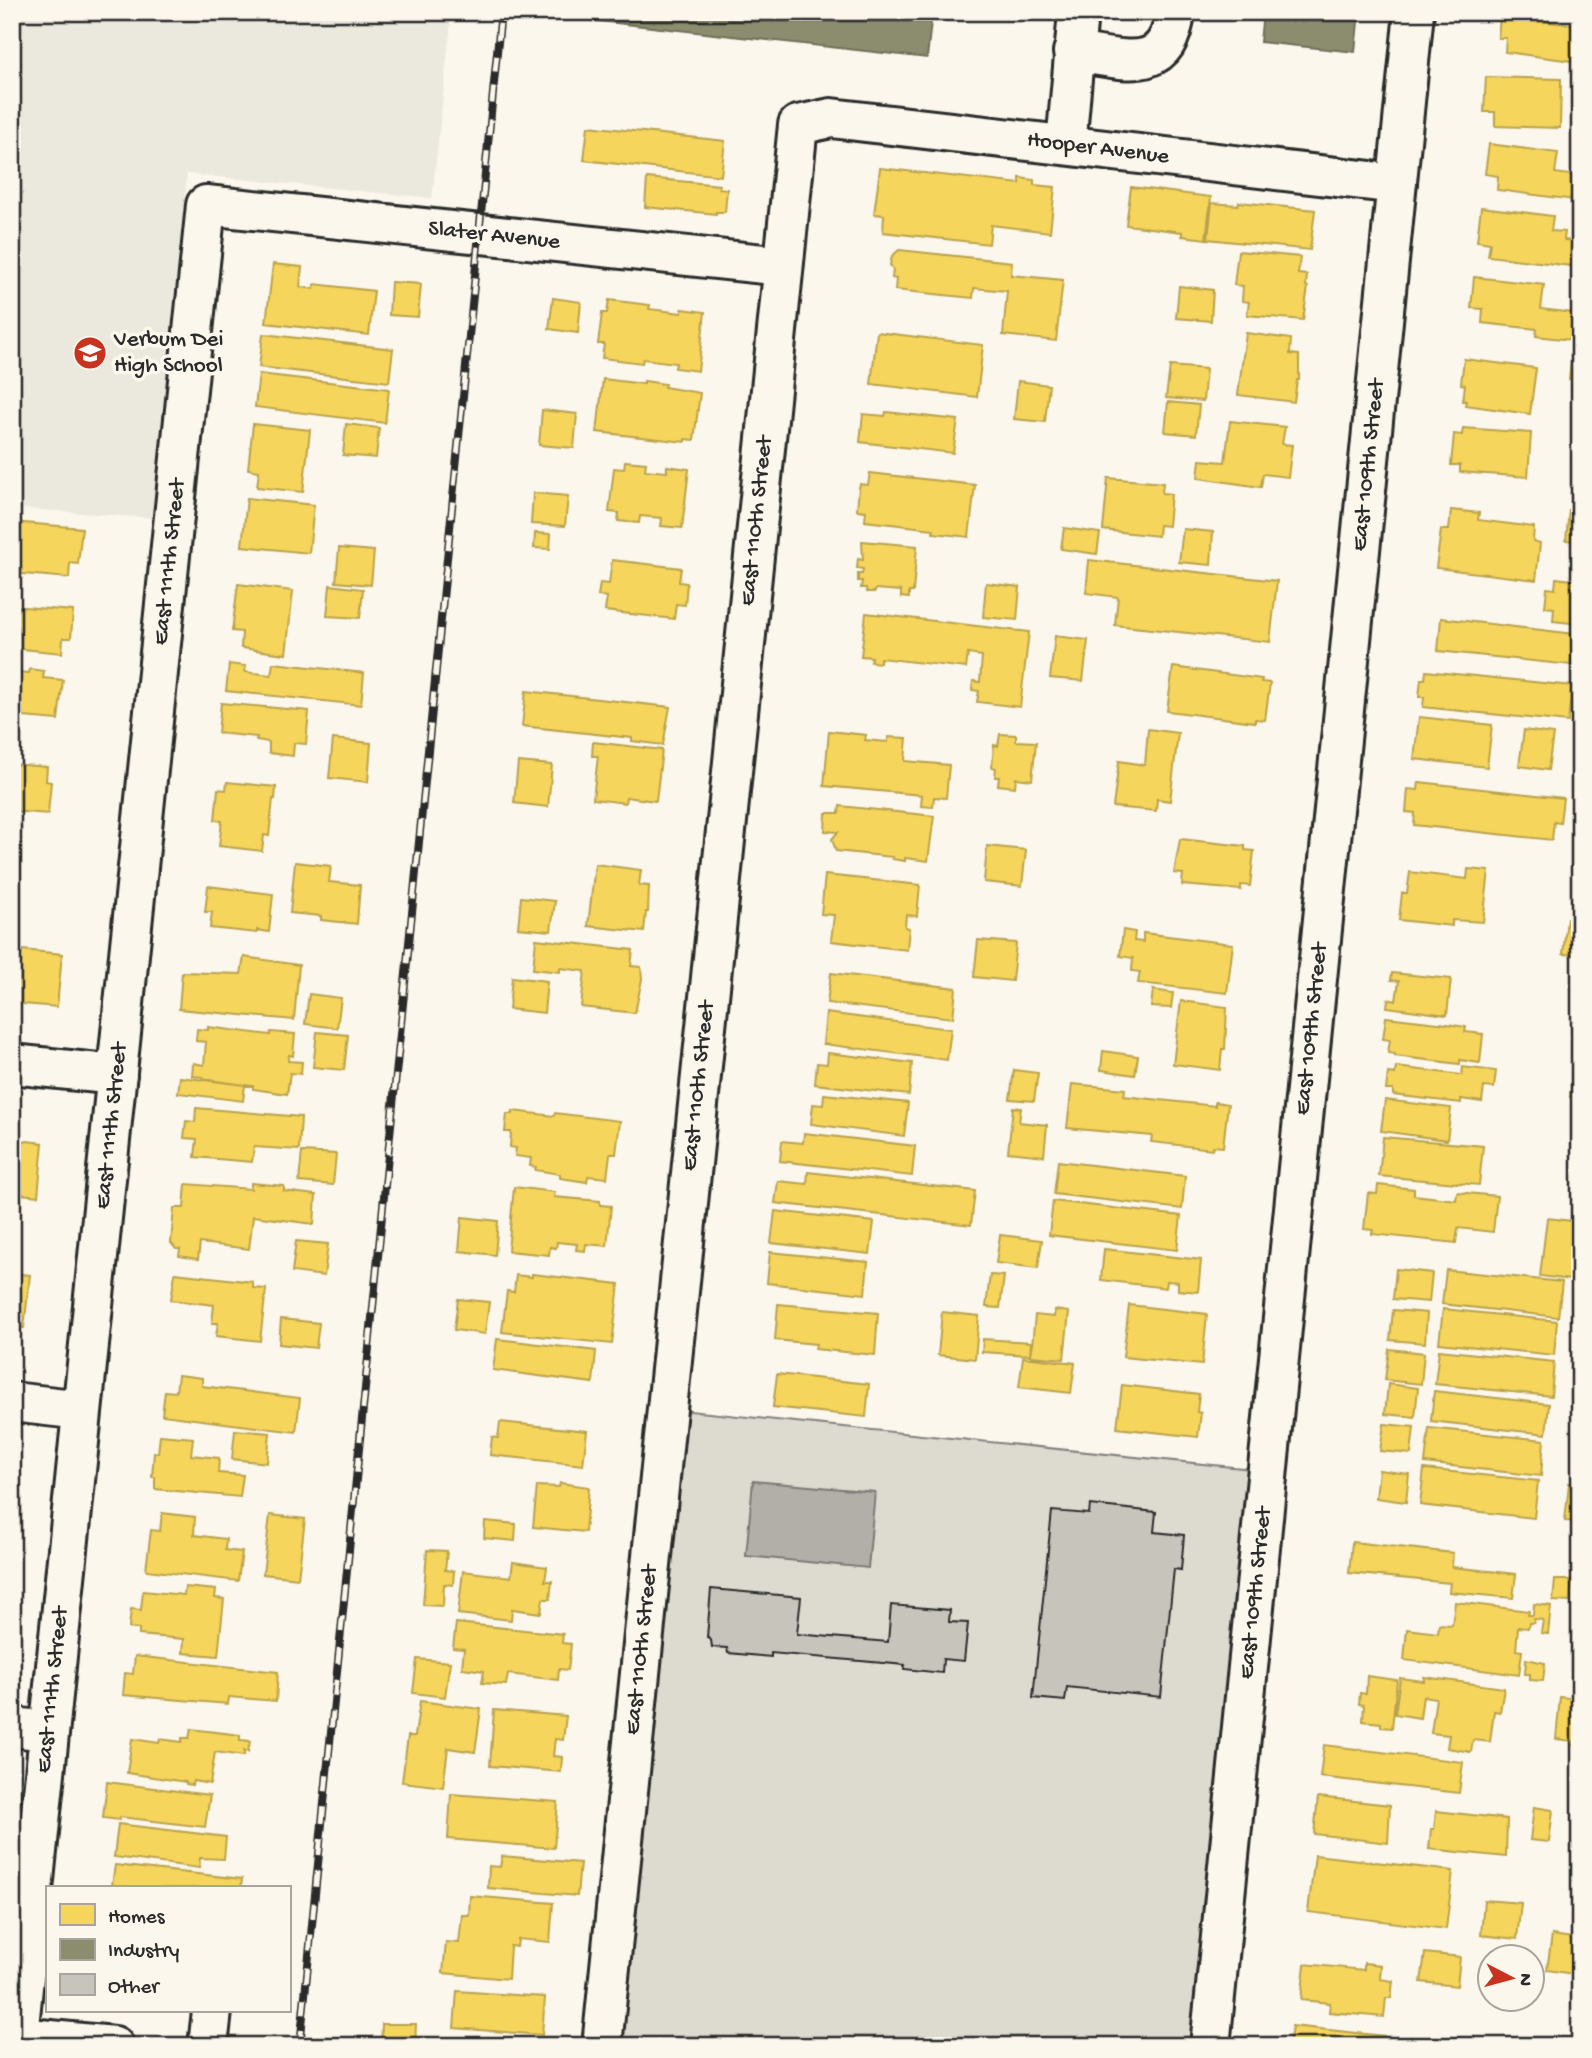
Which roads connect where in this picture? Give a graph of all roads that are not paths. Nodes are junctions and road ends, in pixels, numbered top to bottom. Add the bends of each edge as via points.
1 (1077, 12) edge
2 (1175, 12) edge
3 (1414, 12) edge
4 (1073, 52) junction
5 (798, 125) joint
6 (1066, 145) junction
7 (1397, 184) junction
8 (206, 205) joint
9 (783, 266) junction
10 (12, 1064) edge
11 (117, 1075) junction
12 (12, 1402) edge
13 (82, 1410) junction
14 (31, 1729) edge
15 (36, 1973) edge
16 (212, 2012) edge
17 (18, 2041) edge
18 (114, 2046) edge
19 (208, 2046) edge
20 (601, 2046) edge
21 (1210, 2046) edge

1 - 4 street
2 - 4 street via 1173,31 1161,51 1143,60
3 - 7 street, East 109th Street
4 - 6 street
5 - 6 street, Hooper Avenue via 831,118
5 - 9 street, East 110th Street
6 - 7 street, Hooper Avenue
7 - 21 street, East 109th Street
8 - 9 street, Slater Avenue
8 - 11 street, East 111th Street
9 - 20 street, East 110th Street
10 - 11 street
11 - 13 street, East 111th Street
12 - 13 street
13 - 14 street, East 111th Street
14 - 15 street, East 111th Street
15 - 17 street, East 111th Street
16 - 19 street
17 - 18 street

